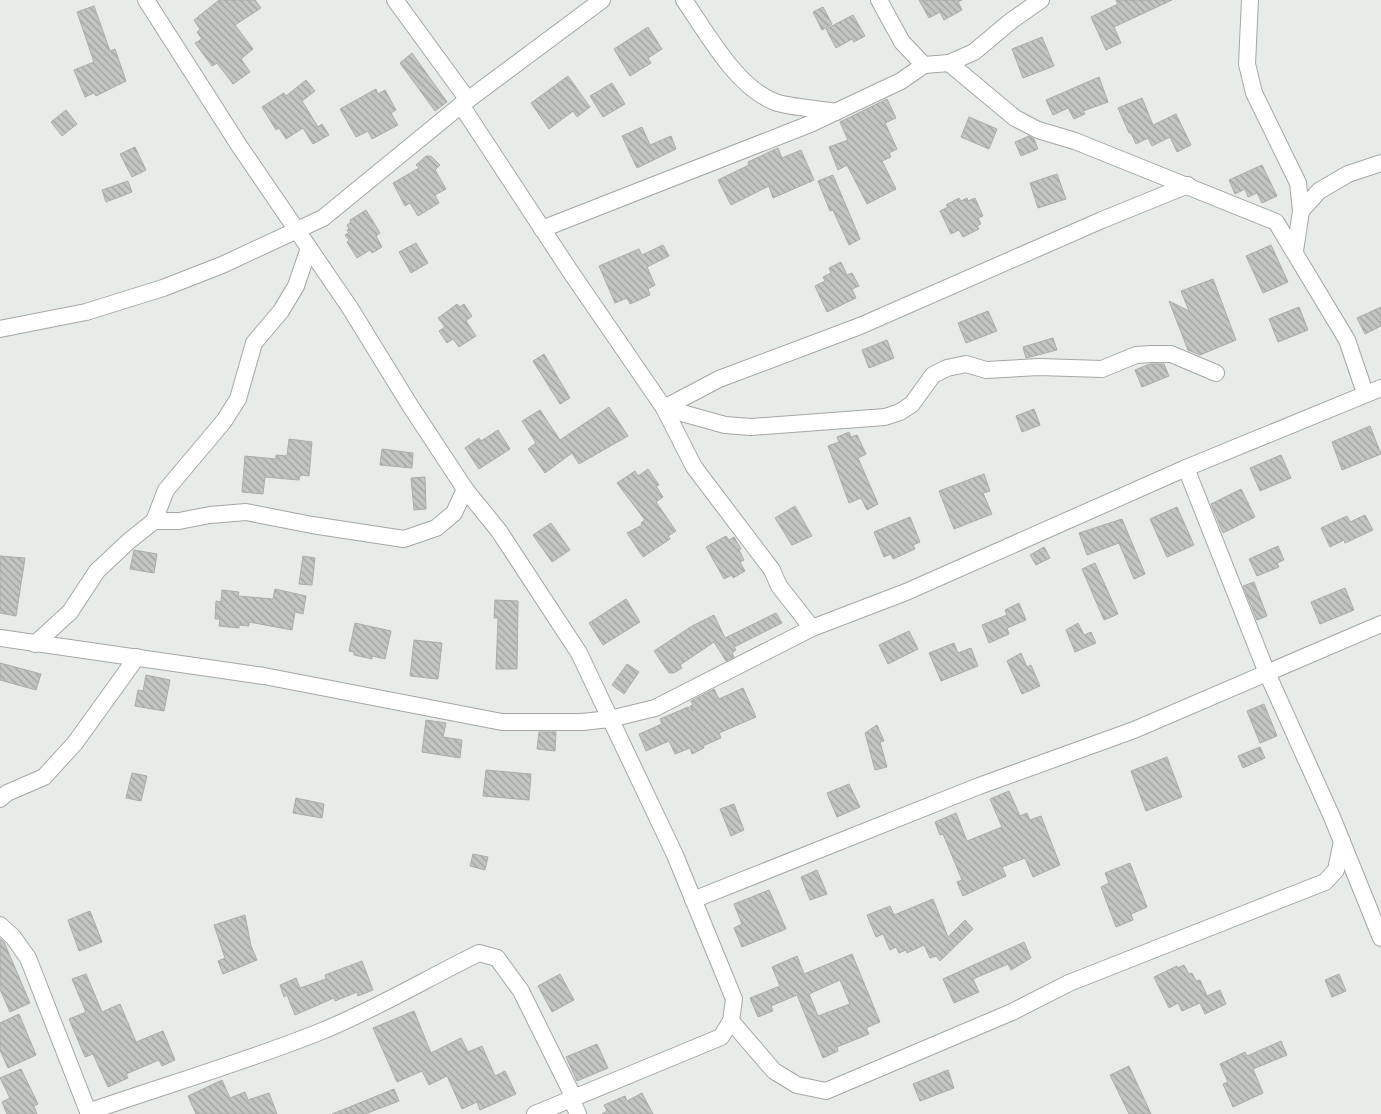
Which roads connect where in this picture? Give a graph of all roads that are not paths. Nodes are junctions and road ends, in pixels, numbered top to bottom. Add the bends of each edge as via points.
1 (146, 0) edge
2 (395, 0) edge
3 (602, 0) edge
4 (684, 0) edge
5 (879, 0) edge
6 (1041, 0) edge
7 (1250, 0) edge
8 (949, 63) junction
9 (924, 65) junction
10 (465, 102) junction
11 (836, 112) junction
12 (1381, 163) edge
13 (1188, 185) junction
14 (1301, 211) junction
15 (542, 228) junction
16 (298, 231) junction
17 (309, 248) junction
18 (1295, 251) junction
19 (0, 329) edge
20 (1216, 373) dead end
21 (1373, 390) edge
22 (664, 408) junction
23 (1186, 468) junction
24 (465, 489) junction
25 (154, 521) junction
26 (1381, 624) edge
27 (812, 628) junction
28 (0, 638) edge
29 (34, 644) junction
30 (137, 657) junction
31 (1267, 673) junction
32 (610, 719) junction
33 (0, 798) edge
34 (1342, 841) junction
35 (693, 900) junction
36 (0, 925) edge
37 (1381, 938) edge
38 (731, 1021) junction
39 (575, 1104) edge
40 (88, 1113) edge
41 (535, 1114) edge

1 - 16 street
2 - 10 street
3 - 10 street
4 - 11 street via 725,62 747,84 775,102
5 - 9 street via 902,42
6 - 8 street via 974,52
7 - 14 street via 1247,64 1254,93 1298,183
8 - 9 street
8 - 13 street via 1015,118 1038,130
9 - 11 street via 901,81
10 - 15 street
10 - 16 street via 323,218
11 - 15 street
12 - 14 street via 1348,174 1319,191
13 - 18 street via 1276,222
13 - 22 street via 860,326 719,379
14 - 18 street
15 - 22 street
16 - 17 street
16 - 19 street via 163,288 86,312
17 - 24 street
17 - 25 street via 296,286 281,311 254,343 238,399 224,421 166,490
18 - 21 street
20 - 22 street via 1171,354 1136,355 1102,369 986,370 966,364 946,368 933,375 912,404 885,417 751,427 725,425
21 - 23 street
22 - 27 street via 694,468
23 - 27 street via 906,592
23 - 31 street
24 - 25 street via 454,513 436,528 404,539 246,512
24 - 32 street via 499,531 579,653
25 - 29 street via 97,571 70,612
26 - 31 street
27 - 32 street via 655,708
28 - 29 street
29 - 30 street
30 - 32 street via 264,676 502,722
30 - 33 street via 75,743 44,777
31 - 34 street
31 - 35 street via 1134,730 979,786
32 - 35 street
34 - 37 street
34 - 38 street via 1336,870 1325,882 1069,983 1012,1012 826,1091 797,1085 774,1071
35 - 38 street via 734,999
36 - 40 street via 14,937 28,958
38 - 39 street via 721,1037
39 - 40 street via 522,992 497,958 479,953 364,1013 322,1031
39 - 41 street

